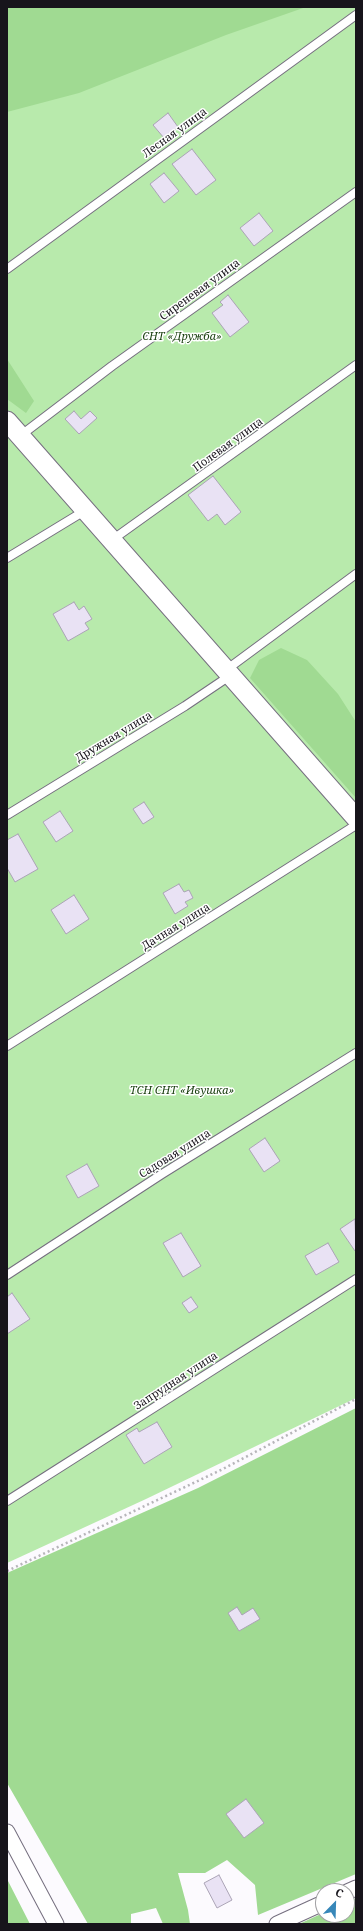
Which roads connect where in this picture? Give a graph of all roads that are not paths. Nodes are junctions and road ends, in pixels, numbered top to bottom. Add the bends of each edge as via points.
1 (356, 15) edge
2 (356, 192) edge
3 (7, 269) edge
4 (356, 365) edge
5 (7, 421) edge
6 (20, 436) junction
7 (86, 510) junction
8 (112, 540) junction
9 (7, 558) edge
10 (356, 574) edge
11 (228, 673) junction
12 (7, 815) edge
13 (356, 818) edge
14 (356, 825) edge
15 (7, 1046) edge
16 (356, 1053) edge
17 (7, 1275) edge
18 (356, 1279) edge
19 (7, 1501) edge
20 (7, 1832) edge
21 (315, 1907) edge
22 (56, 1924) edge
23 (277, 1924) edge

1 - 3 lane, Лесная улица
2 - 6 lane, Сиреневая улица via 112,366
4 - 8 lane, Полевая улица
5 - 6 street
6 - 7 street
7 - 8 street
7 - 9 lane
8 - 11 street
10 - 11 lane, Дружная улица
11 - 12 lane, Дружная улица via 185,706
11 - 13 street
14 - 15 lane, Дачная улица
16 - 17 lane, Садовая улица via 162,1174
18 - 19 lane, Запрудная улица
20 - 22 street
21 - 23 street

